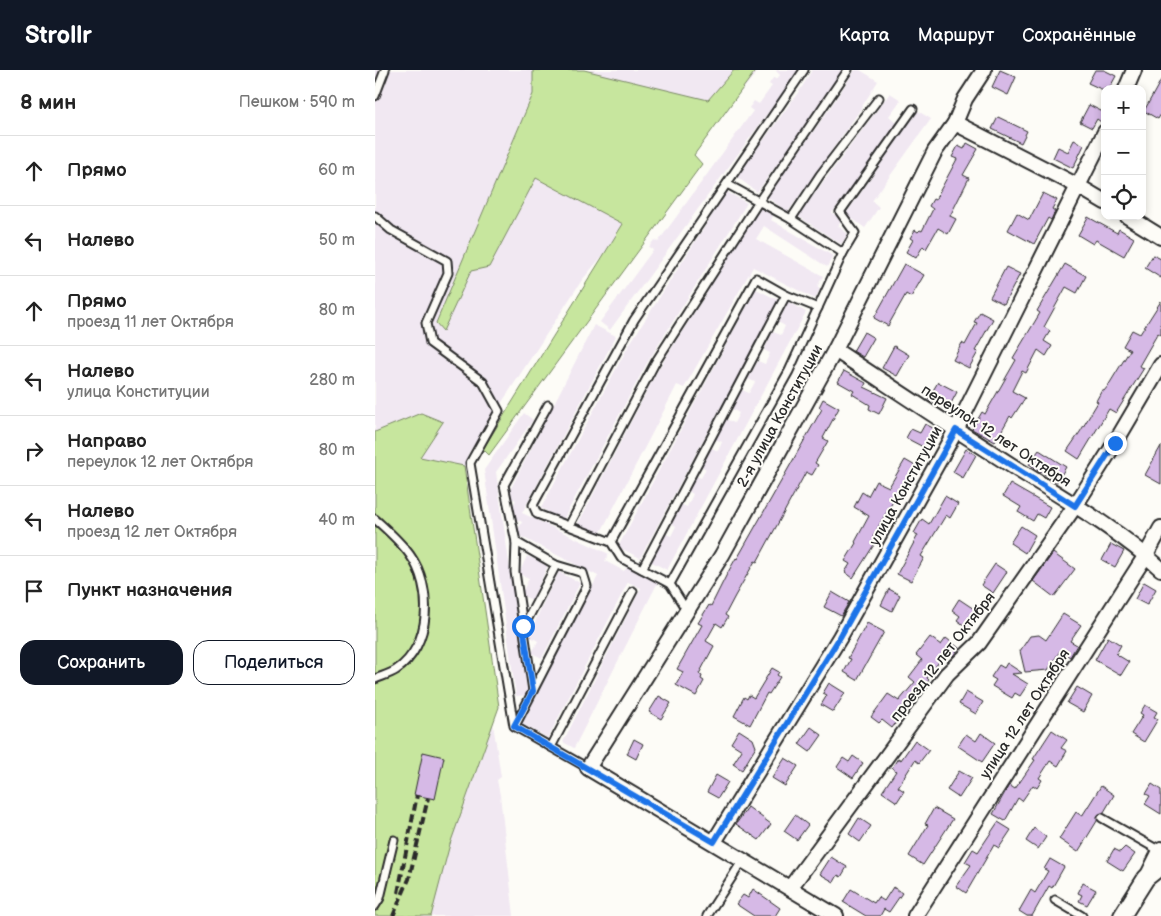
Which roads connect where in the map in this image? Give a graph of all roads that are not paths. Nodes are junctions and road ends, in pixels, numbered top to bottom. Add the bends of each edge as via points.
1 (385, 70) edge
2 (804, 70) edge
3 (848, 70) edge
4 (984, 70) edge
5 (1134, 70) edge
6 (1128, 85) edge
7 (375, 96) edge
8 (879, 98) dead end
9 (913, 109) dead end
10 (955, 123) junction
11 (1101, 140) edge
12 (727, 184) junction
13 (1078, 186) junction
14 (1101, 200) edge
15 (759, 201) junction
16 (375, 216) edge
17 (791, 219) junction
18 (1133, 220) edge
19 (1161, 237) edge
20 (843, 253) junction
21 (787, 295) junction
22 (818, 308) junction
23 (835, 350) junction
24 (1161, 365) edge
25 (548, 405) dead end
26 (956, 430) junction
27 (1075, 506) junction
28 (375, 519) edge
29 (569, 526) junction
30 (1161, 528) edge
31 (516, 542) junction
32 (611, 542) junction
33 (1146, 555) junction
34 (556, 565) junction
35 (642, 569) junction
36 (1161, 569) edge
37 (670, 584) junction
38 (633, 591) dead end
39 (687, 611) junction
40 (523, 626) junction
41 (375, 679) edge
42 (533, 691) junction
43 (514, 726) junction
44 (551, 747) junction
45 (588, 768) junction
46 (1102, 818) dead end
47 (394, 840) dead end
48 (714, 842) junction
49 (1161, 850) edge
50 (743, 860) junction
51 (1161, 866) edge
52 (1146, 878) junction
53 (790, 888) junction
54 (1055, 900) dead end
55 (375, 906) edge
56 (707, 916) edge
57 (836, 916) edge
58 (915, 916) edge
59 (1082, 916) edge
60 (1122, 916) edge

1 - 7 lane
2 - 12 lane
3 - 15 lane
4 - 10 street, 2-я улица Конституции via 965,99
5 - 6 street
8 - 17 lane
9 - 20 lane via 840,212 855,233
10 - 13 street
10 - 23 street, 2-я улица Конституции via 935,151
11 - 13 street, улица Конституции
12 - 15 lane
12 - 29 lane via 634,320 533,505 537,514
13 - 14 street
13 - 26 street, улица Конституции
15 - 17 lane
15 - 29 lane via 655,363
16 - 43 lane via 391,230 447,261 448,273 427,322 430,343 483,382 499,411 470,463
17 - 20 lane
18 - 19 street
20 - 22 lane
21 - 22 lane
21 - 32 lane via 756,278
21 - 35 lane
22 - 37 lane via 789,371
23 - 26 street, переулок 12 лет Октября
23 - 39 street, 2-я улица Конституции via 722,555
24 - 27 street, проезд 12 лет Октября
25 - 31 lane via 504,485
26 - 27 street, переулок 12 лет Октября
26 - 48 street, улица Конституции via 840,637
27 - 33 street, переулок 12 лет Октября
27 - 53 street, проезд 12 лет Октября via 979,643 947,674
28 - 41 lane via 411,556 427,605 424,630 415,650 397,669
29 - 32 lane
30 - 33 street, улица 12 лет Октября
31 - 34 lane
31 - 40 lane via 515,572
32 - 35 lane via 621,558
33 - 36 street, переулок 12 лет Октября
33 - 58 street, улица 12 лет Октября
34 - 40 lane
34 - 42 lane via 583,573 587,586
35 - 37 lane
37 - 39 lane
38 - 44 lane
39 - 45 street, 2-я улица Конституции
40 - 42 lane
42 - 43 lane
43 - 44 lane
44 - 45 lane
45 - 48 street
46 - 49 lane
47 - 55 lane via 380,898
48 - 50 street
49 - 52 street
50 - 53 street
50 - 56 lane
51 - 52 street
52 - 60 street
53 - 57 street
54 - 59 lane

